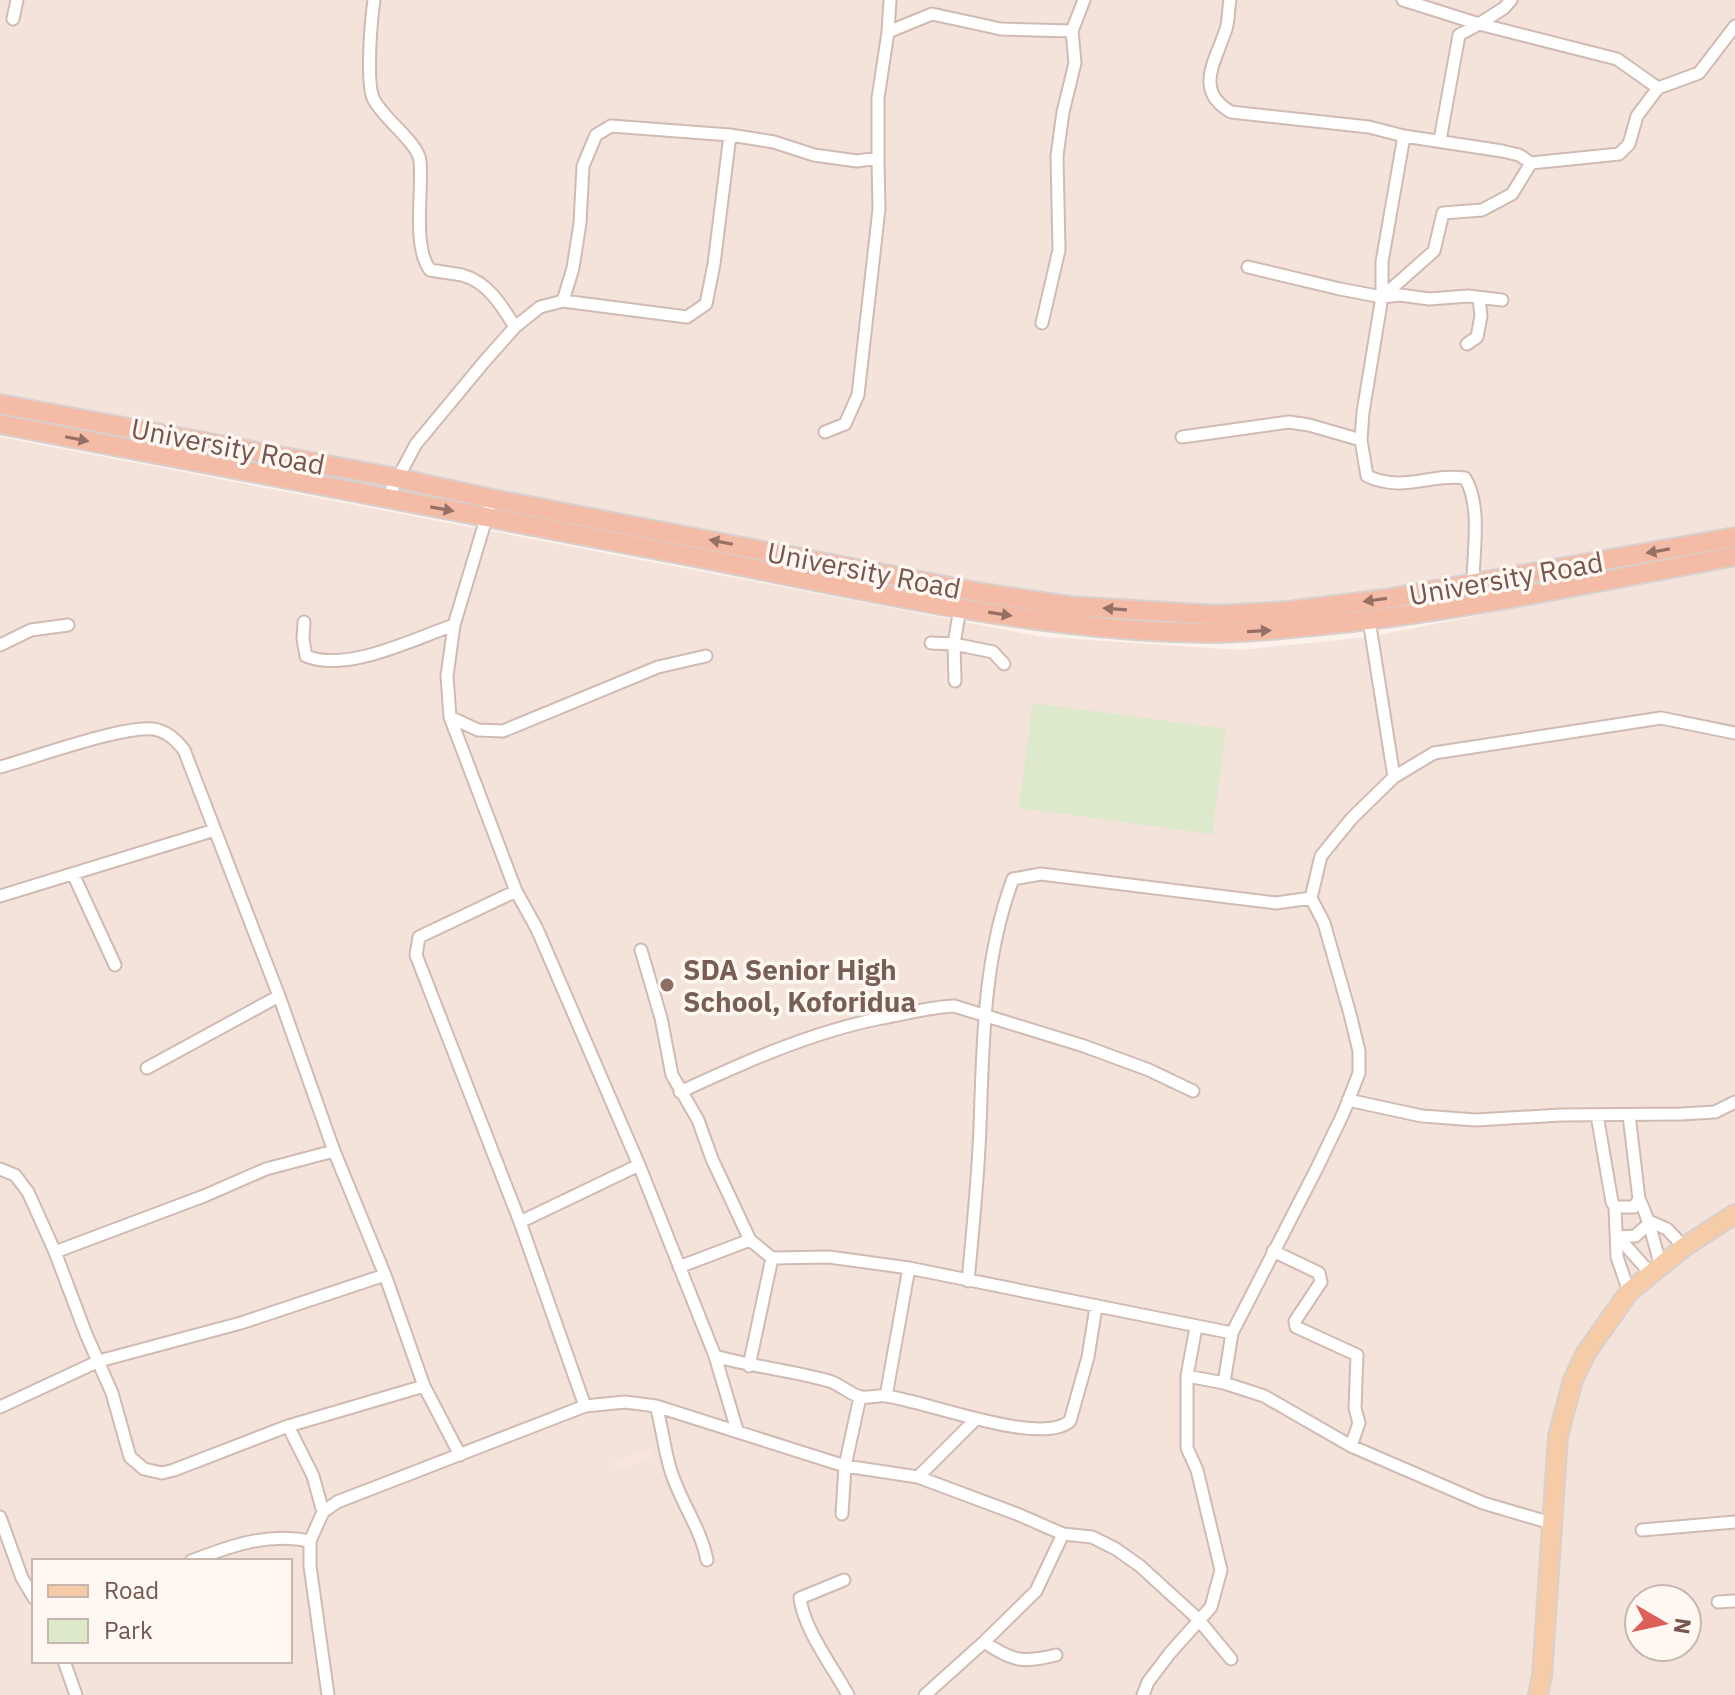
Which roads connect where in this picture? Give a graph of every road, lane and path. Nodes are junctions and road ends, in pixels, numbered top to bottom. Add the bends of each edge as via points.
1 (17, 0) edge
2 (374, 0) edge
3 (890, 0) edge
4 (1084, 0) edge
5 (1230, 0) edge
6 (1403, 0) edge
7 (1511, 0) edge
8 (13, 19) dead end
9 (1479, 24) junction
10 (1735, 26) edge
11 (1072, 31) junction
12 (888, 32) junction
13 (1658, 88) junction
14 (730, 135) junction
15 (1404, 136) junction
16 (1440, 140) junction
17 (878, 158) junction
18 (1531, 163) junction
19 (1248, 267) dead end
20 (1382, 297) junction
21 (1479, 298) junction
22 (1502, 300) dead end
23 (563, 301) junction
24 (1042, 323) dead end
25 (515, 327) junction
26 (1467, 344) dead end
27 (0, 404) edge
28 (0, 424) edge
29 (825, 432) dead end
30 (1182, 437) dead end
31 (1361, 440) junction
32 (397, 478) junction
33 (386, 500) junction
34 (489, 508) junction
35 (1735, 537) edge
36 (1735, 556) edge
37 (1550, 581) junction
38 (1473, 583) junction
39 (960, 608) junction
40 (1369, 620) junction
41 (304, 622) dead end
42 (68, 625) dead end
43 (454, 625) junction
44 (931, 643) dead end
45 (954, 644) junction
46 (0, 645) edge
47 (706, 656) dead end
48 (1004, 664) dead end
49 (955, 681) dead end
50 (450, 717) junction
51 (1735, 733) edge
52 (0, 767) edge
53 (1394, 777) junction
54 (215, 830) junction
55 (73, 874) junction
56 (516, 891) junction
57 (0, 896) edge
58 (1311, 898) junction
59 (641, 950) dead end
60 (115, 965) dead end
61 (279, 996) junction
62 (984, 1017) junction
63 (147, 1068) dead end
64 (1193, 1091) dead end
65 (680, 1092) junction
66 (1348, 1100) junction
67 (1735, 1102) edge
68 (1597, 1115) junction
69 (1629, 1115) junction
70 (334, 1151) junction
71 (639, 1165) junction
72 (0, 1169) edge
73 (1639, 1199) junction
74 (1615, 1207) junction
75 (1735, 1214) edge
76 (520, 1222) junction
77 (1651, 1222) junction
78 (1618, 1237) junction
79 (750, 1240) junction
80 (1684, 1247) junction
81 (1273, 1251) junction
82 (55, 1252) junction
83 (772, 1258) junction
84 (679, 1267) junction
85 (909, 1268) junction
86 (1656, 1270) junction
87 (385, 1275) junction
88 (968, 1281) junction
89 (1629, 1292) junction
90 (1096, 1307) junction
91 (1196, 1327) junction
92 (1232, 1333) junction
93 (715, 1356) junction
94 (99, 1361) junction
95 (749, 1366) junction
96 (1187, 1376) junction
97 (1224, 1383) junction
98 (424, 1386) junction
99 (886, 1396) junction
100 (860, 1397) junction
101 (585, 1406) junction
102 (656, 1406) junction
103 (0, 1407) edge
104 (976, 1419) junction
105 (288, 1426) junction
106 (737, 1430) junction
107 (1351, 1446) junction
108 (460, 1455) junction
109 (845, 1466) junction
110 (918, 1477) junction
111 (323, 1512) junction
112 (842, 1514) dead end
113 (0, 1517) edge
114 (1735, 1522) edge
115 (1551, 1523) junction
116 (1642, 1530) dead end
117 (1063, 1534) junction
118 (310, 1541) junction
119 (197, 1559) edge
120 (707, 1560) dead end
121 (844, 1580) dead end
122 (32, 1595) edge
123 (1735, 1601) edge
124 (1718, 1602) dead end
125 (1198, 1619) junction
126 (984, 1642) junction
127 (1056, 1655) dead end
128 (1231, 1659) dead end
129 (65, 1663) edge
130 (76, 1695) edge
131 (328, 1695) edge
132 (848, 1695) edge
133 (925, 1695) edge
134 (1143, 1695) edge
135 (1538, 1695) edge

1 - 8 street
2 - 25 street via 373,97 420,157 424,262 430,270 480,283
3 - 12 street
4 - 11 street
5 - 15 street via 1226,31 1209,74 1219,105 1231,112 1369,127
6 - 9 street
7 - 9 street
9 - 13 street via 1617,59
9 - 16 street via 1459,35
10 - 13 street via 1699,73
11 - 12 street via 1001,29 932,14
11 - 24 street via 1075,63 1057,156 1059,250
12 - 17 street via 878,98
13 - 18 street via 1619,154
14 - 17 street via 814,155
14 - 23 street via 611,126 596,135 583,166 576,253
14 - 23 street via 706,304 687,317
15 - 16 street
15 - 20 street via 1382,262
16 - 18 street via 1519,155
17 - 29 street via 879,209 858,395 845,424
18 - 20 street via 1512,194 1482,210 1443,213 1434,251
19 - 20 street
20 - 21 street
20 - 31 street
21 - 22 street
21 - 26 street via 1477,337
23 - 25 street via 540,307
25 - 32 street via 416,444
27 - 32 highway, University Road
28 -> 33 highway, University Road
30 - 31 street via 1289,422
31 - 38 street via 1367,476 1383,484 1465,478 1474,509
32 - 33 street
32 - 34 highway, University Road
33 -> 34 highway, University Road
38 -> 34 highway, University Road via 1358,603 1231,614 1069,606
34 - 39 highway, University Road
34 - 43 street
35 -> 37 highway, University Road
36 - 37 highway, University Road
37 - 38 highway, University Road
37 - 40 highway, University Road
39 -> 40 highway, University Road via 1066,624 1212,633
39 - 45 street
40 - 53 street
41 - 43 street via 306,656 320,662 358,658
42 - 46 street via 31,630
43 - 50 street via 447,676
44 - 45 street
45 - 48 street via 993,652
45 - 49 street
47 - 50 street via 658,667 503,731 478,730
50 - 56 street
51 - 53 street via 1661,718 1434,753
52 - 54 street via 152,729 175,739 184,750
53 - 58 street via 1321,856
54 - 55 street
54 - 61 street
55 - 57 street
55 - 60 street
56 - 71 street
56 - 76 street via 419,937 415,948
58 - 62 street via 1276,903 1041,874 1013,879 993,945
58 - 66 street via 1324,923 1359,1051 1359,1073
59 - 65 street
61 - 63 street
61 - 70 street
62 - 64 street via 1084,1046
62 - 65 street via 954,1006 931,1006 859,1021 767,1051
62 - 88 street
65 - 79 street via 698,1120
66 - 68 street via 1422,1116 1476,1120
66 - 81 street
67 - 69 street via 1715,1112
68 - 69 street
68 - 74 street
69 - 73 street
70 - 82 street via 266,1169
70 - 87 street
71 - 76 street
71 - 84 street
72 - 82 street via 15,1175 28,1192
73 - 74 street via 1634,1207
73 - 77 street
74 - 78 street
75 - 80 main road
76 - 101 street
77 - 78 street via 1635,1236
77 - 80 street via 1667,1229
77 - 86 street
78 - 86 street
78 - 89 street via 1617,1257
79 - 83 street
79 - 84 street
80 - 86 main road
81 - 92 street
81 - 107 street via 1319,1273 1321,1282 1296,1327 1357,1355 1359,1423
82 - 94 street
83 - 85 street via 829,1257
83 - 95 street
84 - 93 street
85 - 88 street
85 - 99 street
86 - 89 main road
87 - 94 street via 241,1323
87 - 98 street
88 - 90 street
89 - 115 main road via 1586,1353 1569,1392 1558,1436
90 - 91 street
90 - 104 street via 1070,1421 1047,1430
91 - 92 street
91 - 96 street
92 - 97 street
93 - 95 street
93 - 106 street
94 - 103 street
94 - 105 street via 130,1457 144,1469 174,1470
95 - 100 street via 830,1381
96 - 97 street
96 - 125 street via 1187,1448 1221,1570 1211,1607
97 - 107 street via 1264,1396
98 - 105 street
98 - 108 street
99 - 100 street
99 - 104 street
100 - 109 street
101 - 102 street
101 - 108 street
102 - 106 street
102 - 120 street via 669,1467
104 - 110 street
105 - 111 street via 310,1468
106 - 109 street
107 - 115 street via 1483,1503
108 - 111 street
109 - 110 street
109 - 112 street
110 - 117 street
111 - 118 street
113 - 122 street
114 - 116 street
115 - 135 main road
117 - 125 street via 1092,1537 1116,1549
117 - 126 street via 1036,1591
118 - 119 street via 288,1536 242,1543
118 - 131 street
121 - 132 street via 800,1598
123 - 124 street
125 - 128 street
125 - 134 street
126 - 127 street via 1016,1661
126 - 133 street
129 - 130 street

